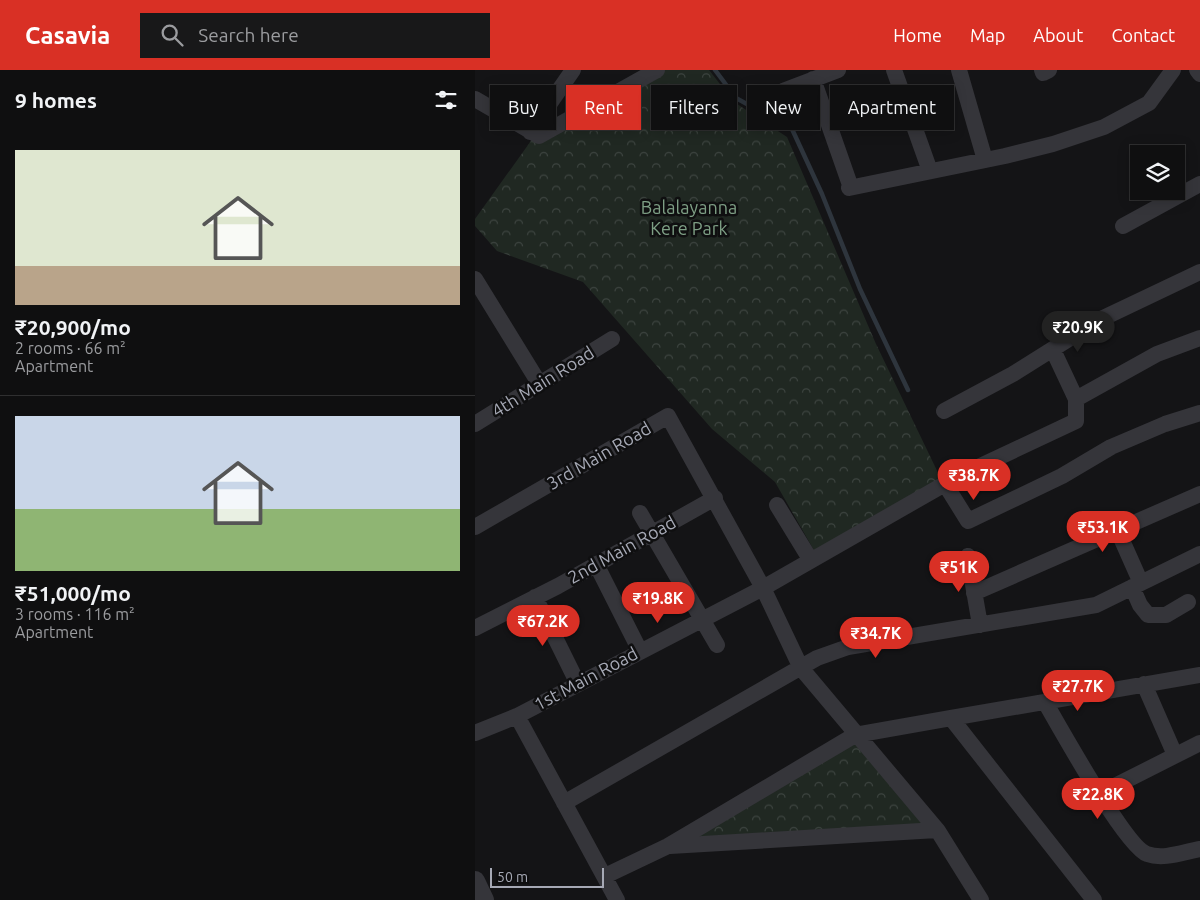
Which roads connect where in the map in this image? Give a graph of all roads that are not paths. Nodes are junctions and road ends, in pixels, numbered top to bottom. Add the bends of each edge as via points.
1 (573, 70) edge
2 (657, 70) edge
3 (838, 70) edge
4 (894, 70) edge
5 (959, 70) edge
6 (1042, 70) edge
7 (1049, 70) edge
8 (1173, 70) edge
9 (1197, 70) edge
10 (1200, 74) edge
11 (813, 79) junction
12 (798, 85) edge
13 (475, 99) edge
14 (530, 132) junction
15 (985, 160) junction
16 (929, 171) junction
17 (1200, 184) edge
18 (1123, 226) dead end
19 (1200, 272) edge
20 (475, 279) edge
21 (1200, 338) edge
22 (611, 339) dead end
23 (1053, 350) junction
24 (539, 383) junction
25 (1076, 399) junction
26 (944, 411) dead end
27 (1200, 413) edge
28 (476, 421) edge
29 (945, 484) junction
30 (1200, 494) edge
31 (715, 498) junction
32 (777, 505) dead end
33 (640, 513) dead end
34 (475, 527) edge
35 (1117, 529) junction
36 (652, 533) junction
37 (1200, 554) edge
38 (968, 556) dead end
39 (812, 558) junction
40 (596, 564) junction
41 (1136, 585) junction
42 (763, 588) junction
43 (974, 593) junction
44 (535, 597) junction
45 (1188, 602) dead end
46 (702, 619) junction
47 (980, 625) junction
48 (475, 628) edge
49 (717, 645) dead end
50 (640, 651) junction
51 (801, 668) junction
52 (1200, 675) edge
53 (578, 684) junction
54 (1144, 684) junction
55 (1045, 702) junction
56 (517, 716) junction
57 (951, 718) junction
58 (475, 733) edge
59 (855, 735) junction
60 (1200, 743) edge
61 (1175, 755) junction
62 (1099, 794) junction
63 (564, 803) junction
64 (937, 830) junction
65 (668, 846) junction
66 (1200, 849) edge
67 (605, 876) junction
68 (475, 882) edge
69 (484, 900) edge
70 (617, 900) edge
71 (981, 900) edge
72 (1094, 900) edge

1 - 14 street
2 - 14 street via 539,136
3 - 11 street
4 - 16 street
5 - 15 street
6 - 7 street via 1043,73
8 - 15 street via 1149,104 1104,127 1053,144
9 - 10 street
11 - 12 street
11 - 16 street via 849,185
13 - 14 street
15 - 16 street
17 - 18 street
19 - 23 street via 1099,320
20 - 24 street
21 - 25 street via 1157,354
22 - 24 street, 4th Main Road
23 - 25 street
23 - 26 street
24 - 28 street, 4th Main Road
25 - 29 street, 1st Main Road via 1076,421
27 - 29 street via 1111,447 1062,476 968,521
29 - 39 street, 1st Main Road
30 - 35 street
31 - 34 street, 3rd Main Road via 668,416
31 - 36 street, 2nd Main Road
31 - 42 street
32 - 39 street
33 - 36 street
35 - 41 street
35 - 43 street
36 - 40 street, 2nd Main Road
36 - 46 street
37 - 41 street
38 - 43 street
39 - 42 street, 1st Main Road
40 - 44 street, 2nd Main Road
40 - 50 street
41 - 45 street via 1140,605 1148,615 1166,615
41 - 47 street via 1096,606
42 - 46 street, 1st Main Road
42 - 51 street
43 - 47 street
44 - 48 street, 2nd Main Road
44 - 53 street
46 - 49 street
46 - 50 street, 1st Main Road
47 - 51 street via 848,648 817,658
50 - 53 street, 1st Main Road
51 - 59 street
51 - 63 street
52 - 54 street
53 - 56 street, 1st Main Road
54 - 55 street
54 - 61 street
55 - 57 street
55 - 62 street
56 - 58 street, 1st Main Road
56 - 63 street
57 - 59 street
57 - 72 street
59 - 64 street
59 - 65 street
60 - 61 street
61 - 62 street
62 - 66 street via 1133,844 1146,854 1161,857
63 - 67 street
64 - 65 street
64 - 71 street
65 - 67 street
67 - 70 street
68 - 69 street

